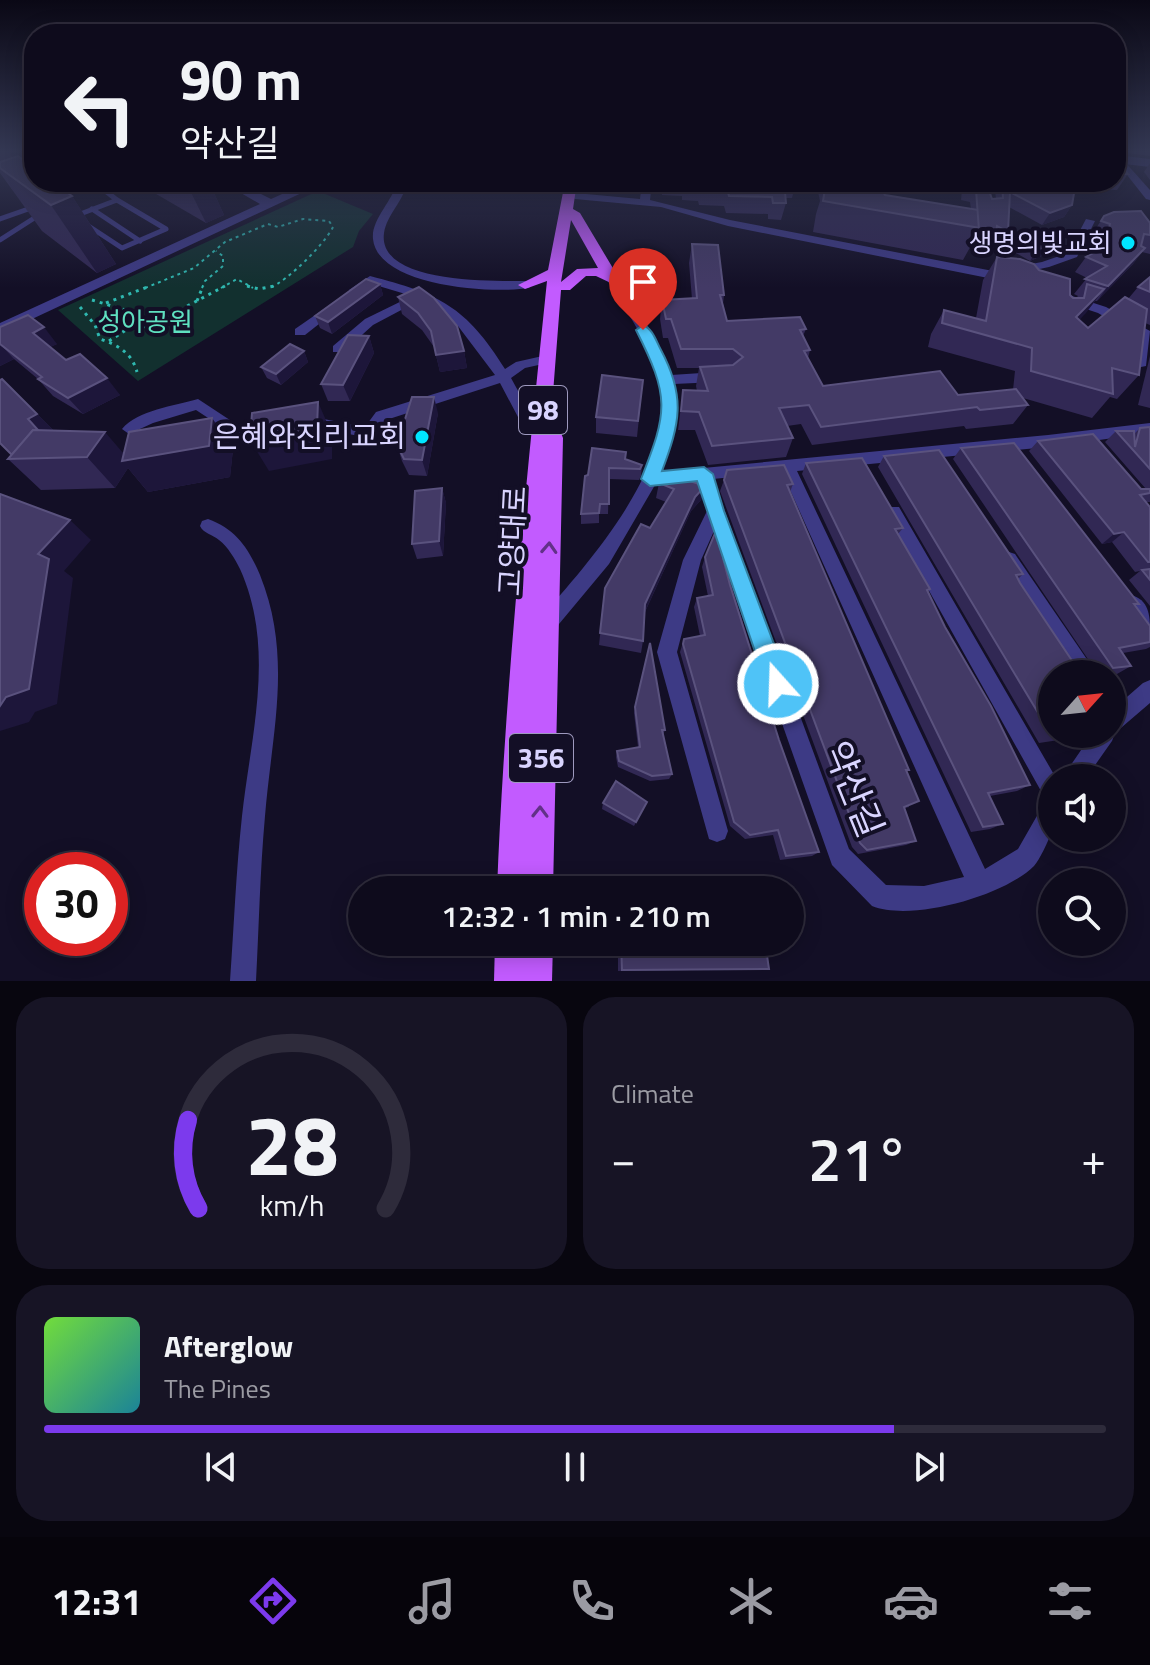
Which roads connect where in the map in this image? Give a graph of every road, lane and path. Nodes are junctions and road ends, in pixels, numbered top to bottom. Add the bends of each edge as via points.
1 (57, 197) edge
2 (113, 197) edge
3 (256, 197) edge
4 (286, 197) edge
5 (395, 197) edge
6 (571, 197) edge
7 (573, 197) edge
8 (622, 197) edge
9 (646, 197) edge
10 (117, 200) junction
11 (53, 201) edge
12 (645, 202) junction
13 (270, 204) junction
14 (92, 209) junction
15 (573, 213) junction
16 (0, 219) edge
17 (1090, 221) dead end
18 (0, 240) edge
19 (140, 241) junction
20 (216, 251) junction
21 (395, 264) junction
22 (370, 280) junction
23 (613, 280) junction
24 (446, 282) junction
25 (525, 285) junction
26 (558, 286) junction
27 (421, 296) junction
28 (197, 301) junction
29 (75, 302) dead end
30 (1061, 307) edge
31 (151, 322) junction
32 (0, 329) edge
33 (300, 332) dead end
34 (1148, 336) edge
35 (109, 341) junction
36 (338, 349) edge
37 (547, 359) junction
38 (1141, 363) edge
39 (137, 372) dead end
40 (728, 376) edge
41 (503, 377) junction
42 (667, 380) junction
43 (543, 419) junction
44 (1150, 428) edge
45 (129, 429) edge
46 (787, 466) junction
47 (704, 474) junction
48 (650, 479) junction
49 (886, 500) edge
50 (715, 511) junction
51 (208, 526) dead end
52 (998, 543) edge
53 (1122, 589) edge
54 (1150, 625) edge
55 (535, 633) junction
56 (1077, 660) edge
57 (1150, 690) edge
58 (1126, 710) edge
59 (1038, 767) edge
60 (717, 831) dead end
61 (1038, 835) edge
62 (512, 876) edge
63 (538, 876) edge
64 (980, 886) junction
65 (511, 956) edge
66 (537, 956) edge
67 (243, 981) edge
68 (510, 981) edge
69 (536, 981) edge

1 - 11 lane
2 - 10 lane
3 - 13 street
4 - 13 street
5 - 21 street via 378,236 380,250
6 - 26 main road, 고양대로 / 98
7 - 15 main road, 고양대로 / 356
8 - 12 street
9 - 12 street
10 - 14 lane
10 - 19 lane via 166,229
12 - 17 street via 993,275 1073,255
13 - 32 street
14 - 19 lane
14 - 19 lane via 74,216 122,248
15 - 23 main road
15 - 26 main road, 고양대로 / 356
16 - 18 lane via 47,208
20 - 28 path via 223,256 223,266 205,281
20 - 28 path via 268,224 278,227 304,218 329,221 333,227 283,283 260,288 237,279
20 - 31 path via 186,272 106,303
21 - 22 street
21 - 24 street
22 - 27 street
22 - 33 street
23 - 26 main road via 599,272 582,272
23 - 42 street
24 - 25 street
24 - 27 street
25 - 26 main road
25 - 26 main road
26 - 37 main road, 고양대로 / 98
55 -> 26 main road, 고양대로 / 356 via 555,422
27 - 36 street via 369,322
27 - 41 street via 465,327
28 - 31 path
29 - 35 path via 100,339
30 - 34 street via 1062,297 1102,310
31 - 35 path via 138,331 132,326
34 - 38 street
35 - 39 path via 136,363
37 - 41 street via 521,365
37 - 43 main road, 고양대로 / 98
40 - 42 street
41 - 43 street via 523,413
41 - 45 street via 381,416 369,433 286,417 237,432 198,404
42 - 48 street via 669,429
43 - 55 main road, 고양대로 / 98
44 - 46 street via 1016,451 866,466
46 - 47 street
46 - 64 street
47 - 48 street
47 - 50 street, 약산길
48 - 55 street via 603,559
49 - 59 street
50 - 60 street via 692,560 667,652
50 - 64 street, 약산길 via 840,857 881,897 924,898
51 - 67 street via 232,538 246,563 266,631 270,673
52 - 56 street
53 - 54 street
55 - 62 main road, 고양대로 / 98 via 515,784
63 -> 55 main road, 고양대로 / 356
57 - 58 street
61 - 64 street, 약산길 via 1026,857
65 - 68 main road
66 - 69 main road

